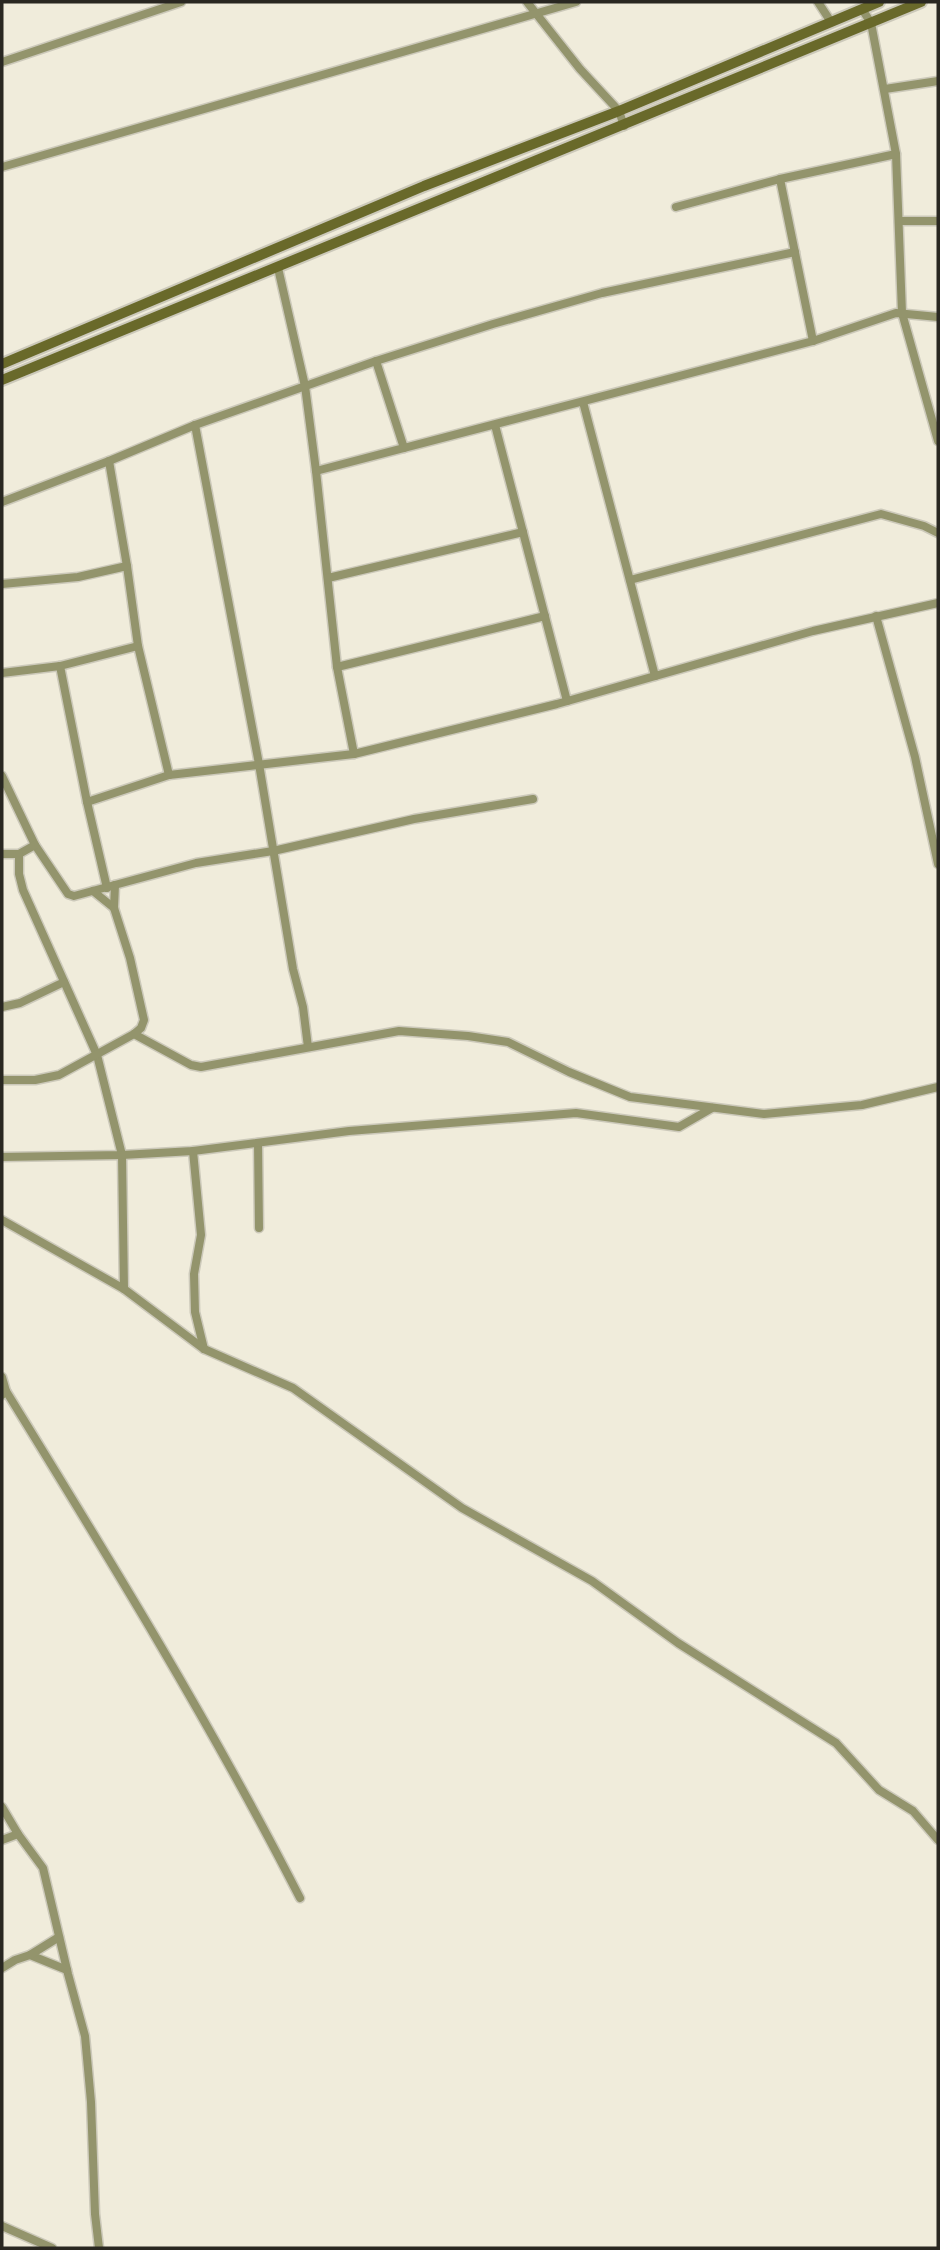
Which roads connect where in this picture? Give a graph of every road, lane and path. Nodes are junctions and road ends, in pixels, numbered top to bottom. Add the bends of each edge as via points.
1 (181, 2) edge
2 (527, 2) edge
3 (576, 2) edge
4 (818, 2) edge
5 (878, 2) edge
6 (921, 2) edge
7 (862, 9) junction
8 (536, 14) junction
9 (831, 22) junction
10 (871, 23) junction
11 (2, 62) edge
12 (938, 81) edge
13 (885, 89) junction
14 (619, 110) junction
15 (624, 125) junction
16 (896, 154) junction
17 (2, 167) edge
18 (780, 179) junction
19 (676, 206) dead end
20 (938, 220) edge
21 (899, 221) junction
22 (795, 252) junction
23 (278, 268) junction
24 (902, 313) junction
25 (938, 317) edge
26 (813, 341) junction
27 (376, 362) junction
28 (2, 364) edge
29 (2, 380) edge
30 (304, 386) junction
31 (583, 402) junction
32 (195, 425) junction
33 (495, 425) junction
34 (938, 441) edge
35 (404, 448) junction
36 (109, 461) junction
37 (316, 471) junction
38 (2, 502) edge
39 (523, 532) junction
40 (938, 533) edge
41 (127, 566) junction
42 (328, 578) junction
43 (630, 580) junction
44 (2, 584) edge
45 (938, 603) edge
46 (545, 615) junction
47 (876, 616) junction
48 (138, 646) junction
49 (60, 666) junction
50 (337, 667) junction
51 (2, 673) edge
52 (655, 676) junction
53 (567, 701) junction
54 (354, 754) junction
55 (259, 764) junction
56 (169, 775) junction
57 (2, 776) edge
58 (533, 799) dead end
59 (87, 802) junction
60 (35, 845) junction
61 (273, 851) junction
62 (2, 854) edge
63 (19, 854) junction
64 (938, 864) edge
65 (111, 887) junction
66 (93, 891) junction
67 (114, 908) junction
68 (64, 982) junction
69 (2, 1007) edge
70 (134, 1034) junction
71 (308, 1046) junction
72 (97, 1055) junction
73 (2, 1080) edge
74 (938, 1087) edge
75 (712, 1108) junction
76 (258, 1143) junction
77 (193, 1151) junction
78 (122, 1156) junction
79 (2, 1157) edge
80 (2, 1220) edge
81 (259, 1228) dead end
82 (124, 1289) junction
83 (204, 1349) junction
84 (2, 1377) edge
85 (4, 1393) edge
86 (2, 1807) edge
87 (18, 1834) junction
88 (2, 1840) edge
89 (938, 1840) edge
90 (300, 1898) dead end
91 (59, 1937) junction
92 (30, 1955) junction
93 (2, 1968) edge
94 (66, 1970) junction
95 (2, 2226) edge
96 (52, 2248) edge
97 (99, 2248) edge

1 - 11 street
2 - 8 street
3 - 8 street
4 - 9 street
5 - 7 main road
6 - 10 main road
7 - 9 main road
7 - 10 street
8 - 14 street
8 - 17 street
9 - 14 main road
10 - 13 street
10 - 15 main road
12 - 13 street
13 - 16 street
14 - 15 street
14 - 28 main road via 424,186
15 - 23 main road
16 - 18 street
16 - 21 street
18 - 19 street
18 - 22 street
20 - 21 street
21 - 24 street
22 - 26 street
22 - 27 street via 602,293
23 - 29 main road
23 - 30 street
24 - 25 street
24 - 26 street
24 - 34 street
26 - 31 street
27 - 30 street
27 - 35 street
30 - 32 street
30 - 37 street
31 - 33 street
31 - 43 street
32 - 36 street
32 - 55 street
33 - 35 street
33 - 39 street
35 - 37 street
36 - 38 street
36 - 41 street
37 - 42 street
39 - 42 street
39 - 46 street
40 - 43 street via 881,514
41 - 44 street
41 - 48 street
42 - 50 street
43 - 52 street
45 - 47 street
46 - 50 street
46 - 53 street
47 - 52 street
47 - 64 street via 915,757
48 - 49 street
48 - 56 street
49 - 51 street
49 - 59 street
50 - 54 street
52 - 53 street
53 - 54 street
54 - 55 street
55 - 56 street
55 - 61 street
56 - 59 street
57 - 60 street
58 - 61 street via 414,819
59 - 65 street
60 - 63 street
60 - 66 street via 68,894
61 - 65 street via 196,863
61 - 71 street
62 - 63 street
63 - 68 street via 23,890
65 - 66 street
65 - 67 street
66 - 67 street
67 - 70 street via 144,1020
68 - 69 street
68 - 72 street
70 - 71 street via 201,1067
70 - 72 street
71 - 75 street via 399,1031 508,1042 630,1097
72 - 73 street via 58,1075
72 - 78 street
74 - 75 street via 862,1105 764,1114
75 - 76 street via 679,1127 576,1113
76 - 77 street
76 - 81 street
77 - 78 street
77 - 83 street via 201,1236 194,1274 195,1312
78 - 79 street
78 - 82 street
80 - 82 street
82 - 83 street
83 - 89 street via 293,1388 462,1508 592,1581 678,1643 836,1743 879,1790 914,1811
84 - 85 street
85 - 90 street via 185,1687
86 - 87 street
87 - 88 street
87 - 91 street via 43,1868
91 - 92 street
91 - 94 street
92 - 93 street
92 - 94 street
94 - 97 street via 85,2036
95 - 96 street

